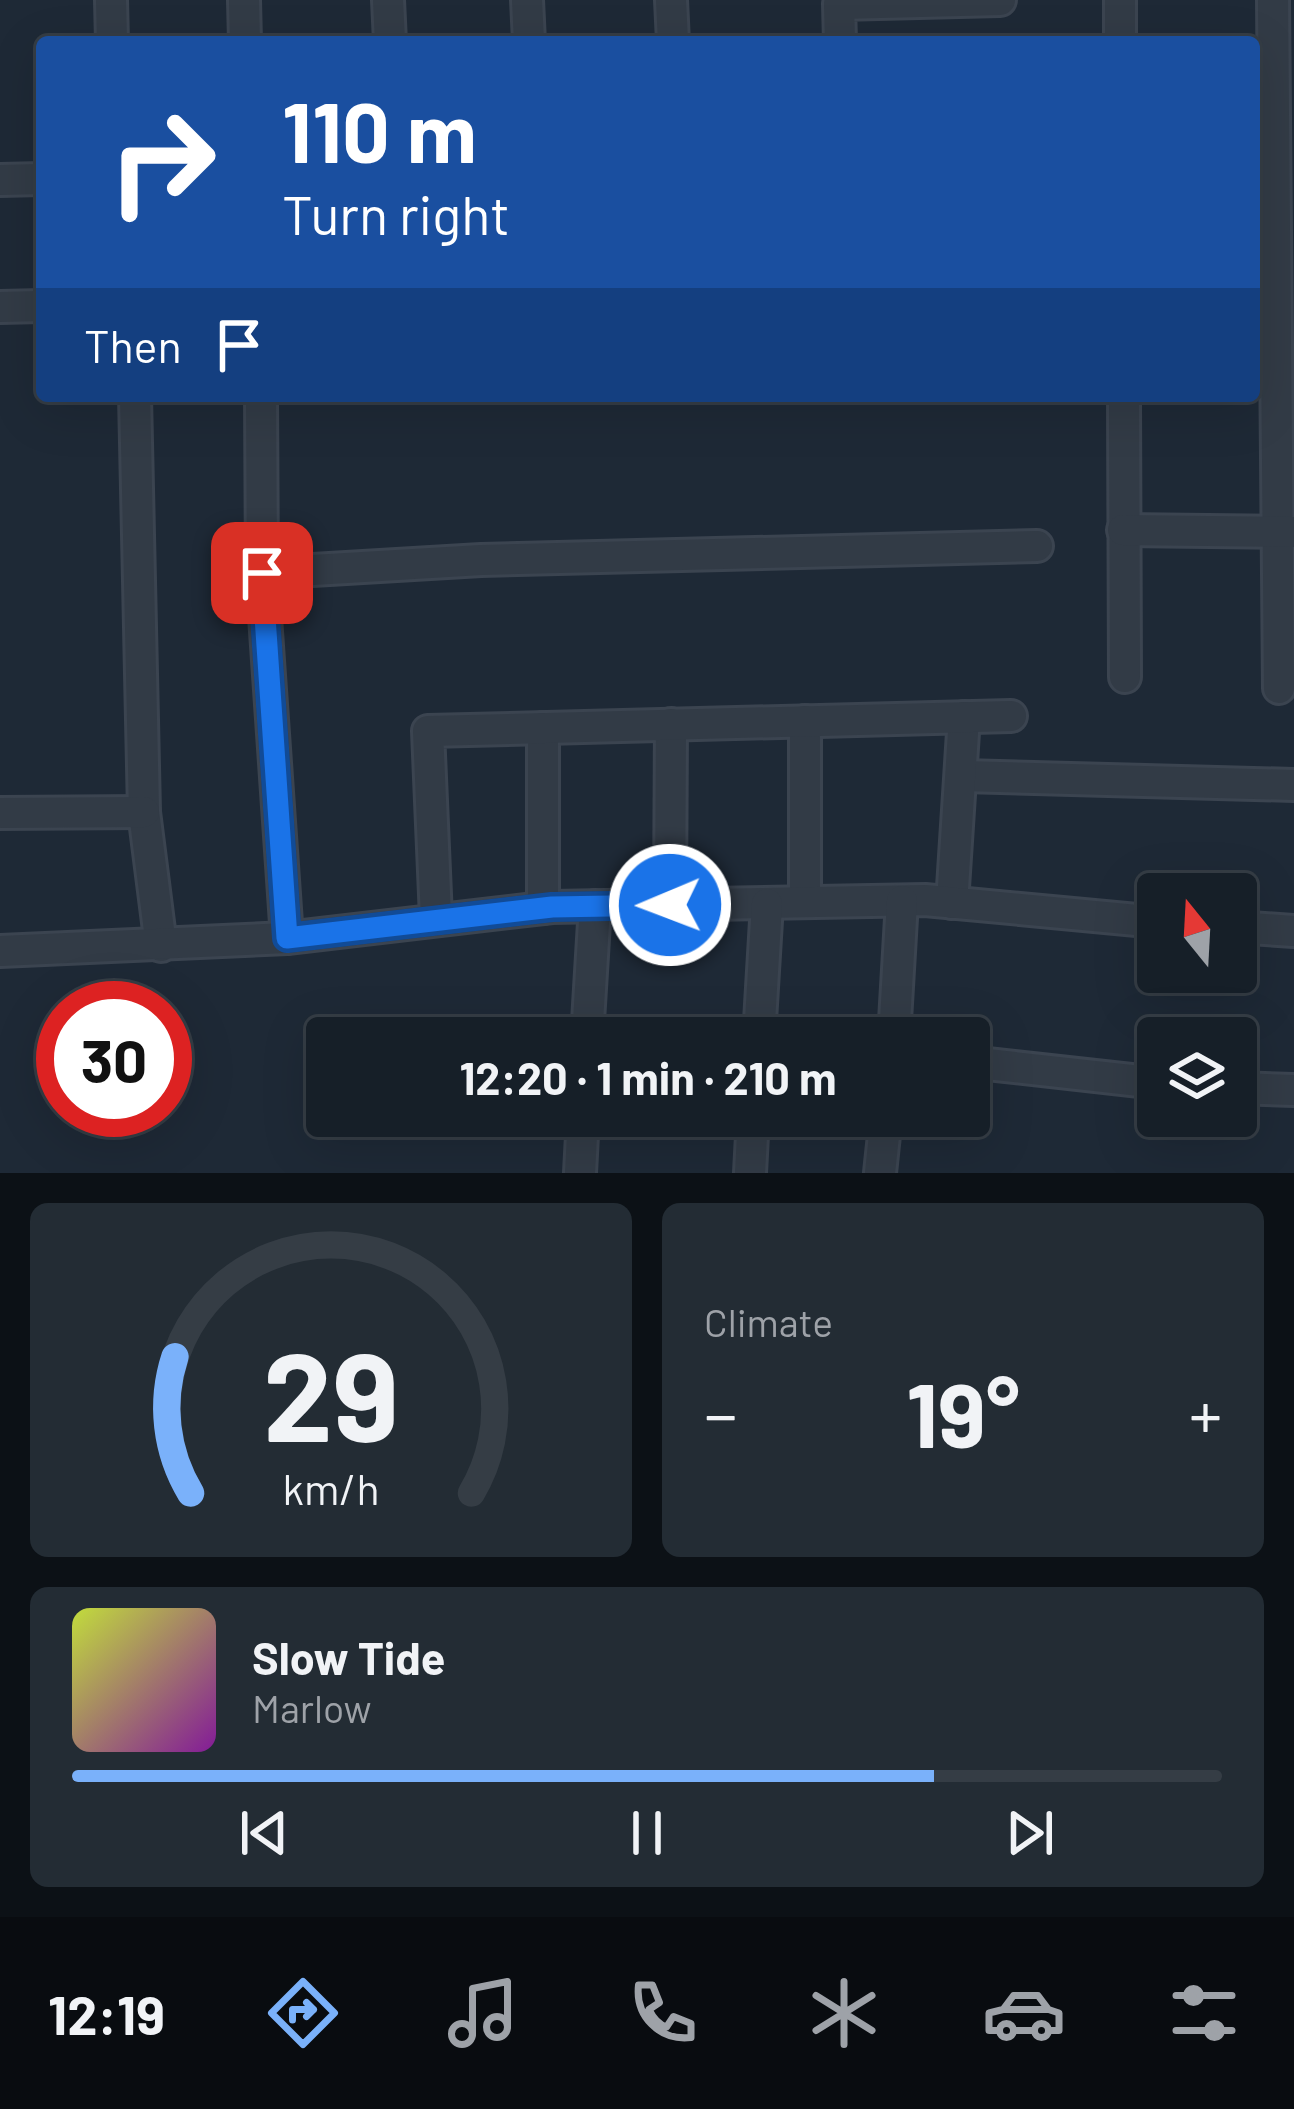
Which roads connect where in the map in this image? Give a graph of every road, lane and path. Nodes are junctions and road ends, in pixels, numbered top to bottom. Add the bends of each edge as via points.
1 (111, 0) edge
2 (244, 0) edge
3 (388, 0) edge
4 (526, 0) edge
5 (671, 0) edge
6 (1000, 0) edge
7 (1120, 0) edge
8 (1273, 0) edge
9 (839, 2) edge
10 (112, 36) edge
11 (245, 36) edge
12 (390, 36) edge
13 (529, 36) edge
14 (673, 36) edge
15 (840, 36) edge
16 (1120, 36) edge
17 (1263, 167) edge
18 (36, 178) edge
19 (0, 180) edge
20 (36, 306) edge
21 (0, 307) edge
22 (1274, 334) edge
23 (135, 402) edge
24 (261, 402) edge
25 (1124, 402) edge
26 (1123, 530) junction
27 (1286, 532) edge
28 (1037, 546) dead end
29 (262, 573) junction
30 (1125, 677) dead end
31 (1279, 688) dead end
32 (1011, 716) dead end
33 (964, 717) junction
34 (805, 721) junction
35 (671, 724) junction
36 (543, 728) junction
37 (963, 776) junction
38 (1294, 784) edge
39 (144, 812) junction
40 (0, 813) edge
41 (902, 901) junction
42 (805, 902) junction
43 (952, 903) junction
44 (767, 904) junction
45 (670, 905) junction
46 (595, 906) junction
47 (543, 908) junction
48 (436, 918) junction
49 (1137, 920) edge
50 (1257, 928) edge
51 (1294, 931) edge
52 (287, 938) junction
53 (161, 946) junction
54 (0, 951) edge
55 (588, 1017) edge
56 (760, 1017) edge
57 (895, 1017) edge
58 (990, 1064) edge
59 (1137, 1081) edge
60 (1257, 1089) edge
61 (1294, 1090) edge
62 (582, 1137) edge
63 (752, 1137) edge
64 (884, 1137) edge
65 (580, 1173) edge
66 (750, 1173) edge
67 (880, 1173) edge

1 - 10 street
2 - 11 street
3 - 12 street
4 - 13 street
5 - 14 street
6 - 9 street
7 - 16 street
8 - 17 street
9 - 15 street
17 - 22 street
18 - 19 street
20 - 21 street
22 - 27 street
23 - 39 street
24 - 29 street
25 - 26 street
26 - 27 street
26 - 30 street
27 - 31 street
28 - 29 street
29 - 52 street
32 - 33 street
33 - 34 street
33 - 37 street
34 - 35 street
34 - 42 street
35 - 36 street
35 - 45 street
36 - 47 street
36 - 48 street via 428,730
37 - 38 street
37 - 43 street
39 - 40 street
39 - 53 street
41 - 42 street
41 - 43 street
41 - 57 street
42 - 44 street
43 - 49 street
44 - 45 street
44 - 56 street
45 - 46 street
46 - 47 street
46 - 55 street
47 - 48 street
48 - 52 street
50 - 51 street
52 - 53 street
53 - 54 street
58 - 59 street
60 - 61 street
62 - 65 street
63 - 66 street
64 - 67 street

